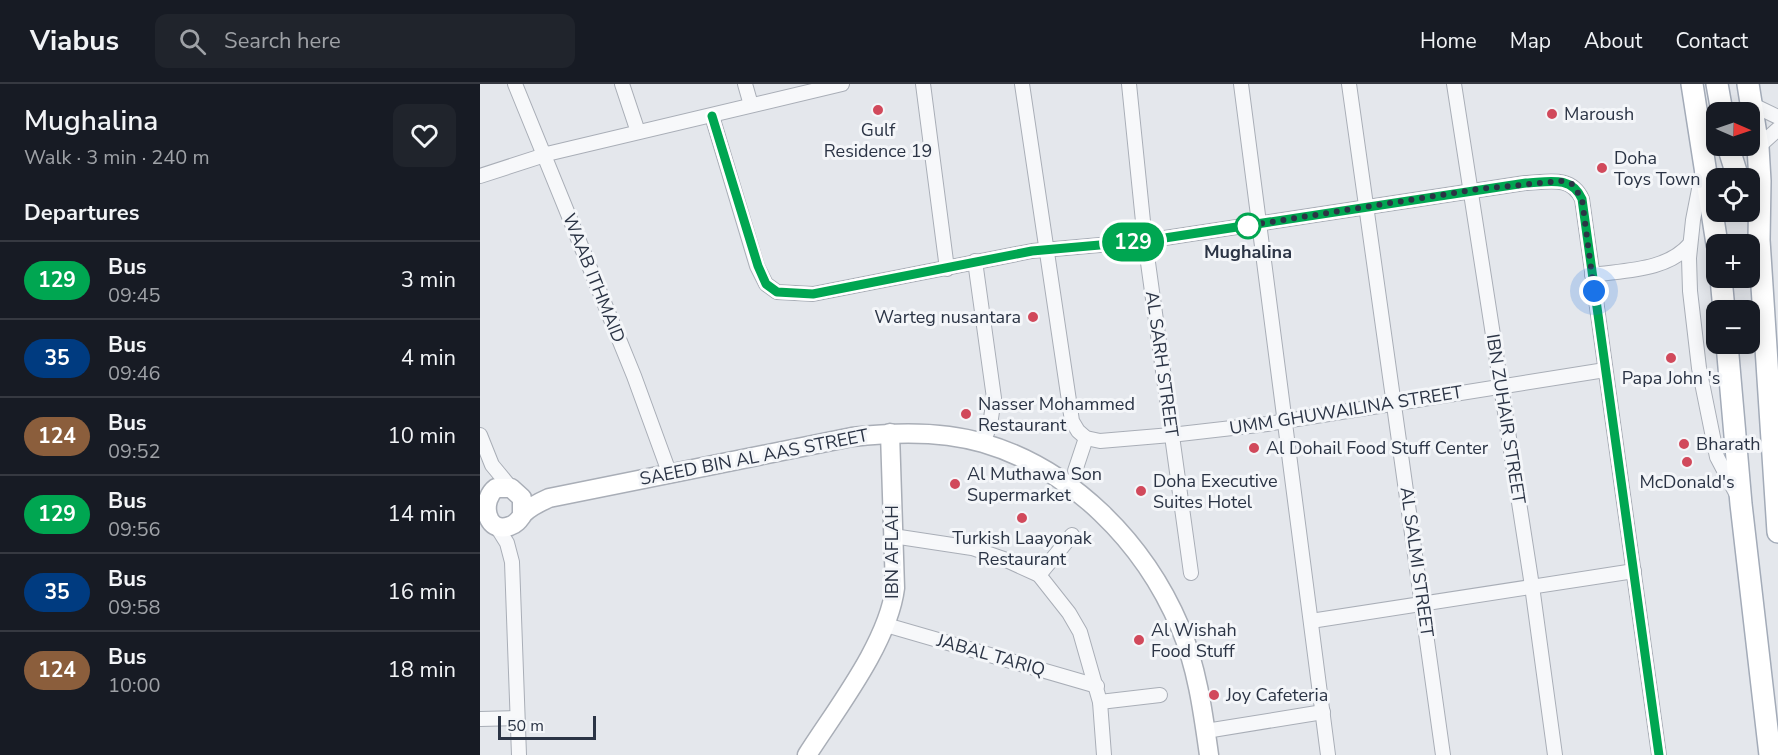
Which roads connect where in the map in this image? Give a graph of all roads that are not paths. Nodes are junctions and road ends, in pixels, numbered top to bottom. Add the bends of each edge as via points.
1 (515, 84) edge
2 (622, 84) edge
3 (745, 84) edge
4 (842, 84) edge
5 (923, 84) edge
6 (1022, 84) edge
7 (1129, 84) edge
8 (1240, 84) edge
9 (1349, 84) edge
10 (1454, 84) edge
11 (1692, 84) edge
12 (1717, 84) edge
13 (1748, 84) edge
14 (1720, 102) edge
15 (1752, 102) edge
16 (751, 105) junction
17 (1760, 108) edge
18 (712, 116) junction
19 (1778, 117) edge
20 (1778, 129) edge
21 (638, 132) junction
22 (1760, 145) edge
23 (544, 156) junction
24 (1759, 156) edge
25 (1705, 160) junction
26 (480, 176) edge
27 (1472, 191) junction
28 (1365, 208) junction
29 (1756, 222) edge
30 (1259, 225) junction
31 (1758, 228) junction
32 (1716, 234) edge
33 (1145, 241) junction
34 (1690, 244) junction
35 (1046, 250) junction
36 (975, 261) junction
37 (1668, 262) junction
38 (947, 269) junction
39 (1592, 275) junction
40 (1690, 277) junction
41 (1728, 354) edge
42 (1605, 370) junction
43 (1500, 386) junction
44 (1393, 402) junction
45 (1774, 409) edge
46 (1285, 421) junction
47 (890, 433) junction
48 (480, 435) edge
49 (1171, 435) junction
50 (1086, 438) junction
51 (983, 443) junction
52 (492, 465) junction
53 (1075, 471) dead end
54 (669, 472) junction
55 (515, 490) junction
56 (549, 498) junction
57 (1742, 504) junction
58 (487, 507) edge
59 (520, 518) junction
60 (1778, 532) edge
61 (1072, 536) dead end
62 (893, 537) junction
63 (512, 562) junction
64 (1634, 571) junction
65 (1191, 573) dead end
66 (1039, 575) junction
67 (1532, 586) junction
68 (1423, 603) junction
69 (1311, 621) junction
70 (886, 625) junction
71 (1096, 686) junction
72 (1160, 695) dead end
73 (1100, 702) junction
74 (1323, 712) junction
75 (517, 718) junction
76 (480, 719) edge
77 (1206, 730) junction
78 (519, 755) edge
79 (807, 755) edge
80 (1104, 755) edge
81 (1209, 755) edge
82 (1328, 755) edge
83 (1443, 755) edge
84 (1555, 755) edge
85 (1659, 755) edge
86 (1770, 755) edge

1 - 23 street, WAAB ITHMAID
2 - 21 street
3 - 16 street
4 - 16 street
5 - 38 street
6 - 35 street
7 - 33 street, AL SARH STREET
8 - 30 street
9 - 28 street, AL SALMI STREET
10 - 27 street, IBN ZUHAIR STREET
11 - 25 main road
12 - 14 main road
13 - 15 main road
16 - 18 street
17 - 19 street
18 - 21 street
18 - 38 street via 758,266 766,284 777,292 813,294
20 - 22 street
21 - 23 street
23 - 26 street
23 - 54 street, WAAB ITHMAID
24 - 31 main road
25 - 32 main road
25 - 34 street
27 - 28 street
27 - 39 street via 1526,183 1572,184 1582,199
27 - 43 street, IBN ZUHAIR STREET
28 - 30 street
28 - 44 street, AL SALMI STREET
29 - 31 main road
30 - 33 street
30 - 46 street
31 - 45 main road
33 - 35 street
33 - 49 street, AL SARH STREET
34 - 37 street
34 - 40 street
35 - 36 street
35 - 50 street via 1072,421
36 - 38 street
36 - 51 street via 994,398
37 - 39 street
37 - 40 street
39 - 42 street
40 - 57 street via 1699,368 1717,457
41 - 57 main road
42 - 43 street, UMM GHUWAILINA STREET
42 - 64 street
43 - 44 street, UMM GHUWAILINA STREET
43 - 67 street, IBN ZUHAIR STREET
44 - 46 street, UMM GHUWAILINA STREET
44 - 68 street, AL SALMI STREET
45 - 60 main road
46 - 49 street, UMM GHUWAILINA STREET
46 - 69 street
47 - 51 street, SAEED BIN AL AAS STREET
47 - 54 street, SAEED BIN AL AAS STREET via 852,436
47 - 62 street, IBN AFLAH
48 - 52 street
49 - 50 street, UMM GHUWAILINA STREET via 1100,441
49 - 65 street, AL SARH STREET
50 - 53 street
51 - 77 street, SAEED BIN AL AAS STREET via 1031,463 1084,495 1134,550 1180,627 1195,673
52 - 55 street
52 - 58 street
54 - 56 street, SAEED BIN AL AAS STREET
55 - 56 street, SAEED BIN AL AAS STREET
55 - 58 street via 501,487
55 - 59 street via 524,504
56 - 59 street, SAEED BIN AL AAS STREET
57 - 86 main road
58 - 59 street via 508,527
58 - 63 street via 507,543
59 - 63 street
61 - 66 street
62 - 66 street via 972,548
62 - 70 street, IBN AFLAH via 895,588
63 - 75 street
64 - 67 street
64 - 85 street
66 - 71 street via 1080,632
67 - 68 street
67 - 84 street, IBN ZUHAIR STREET
68 - 69 street
68 - 83 street, AL SALMI STREET
69 - 74 street
70 - 71 street, JABAL TARIQ
70 - 79 street, IBN AFLAH
71 - 73 street
72 - 73 street
73 - 80 street
74 - 77 street
74 - 82 street
75 - 76 street
75 - 78 street
77 - 81 street, SAEED BIN AL AAS STREET

